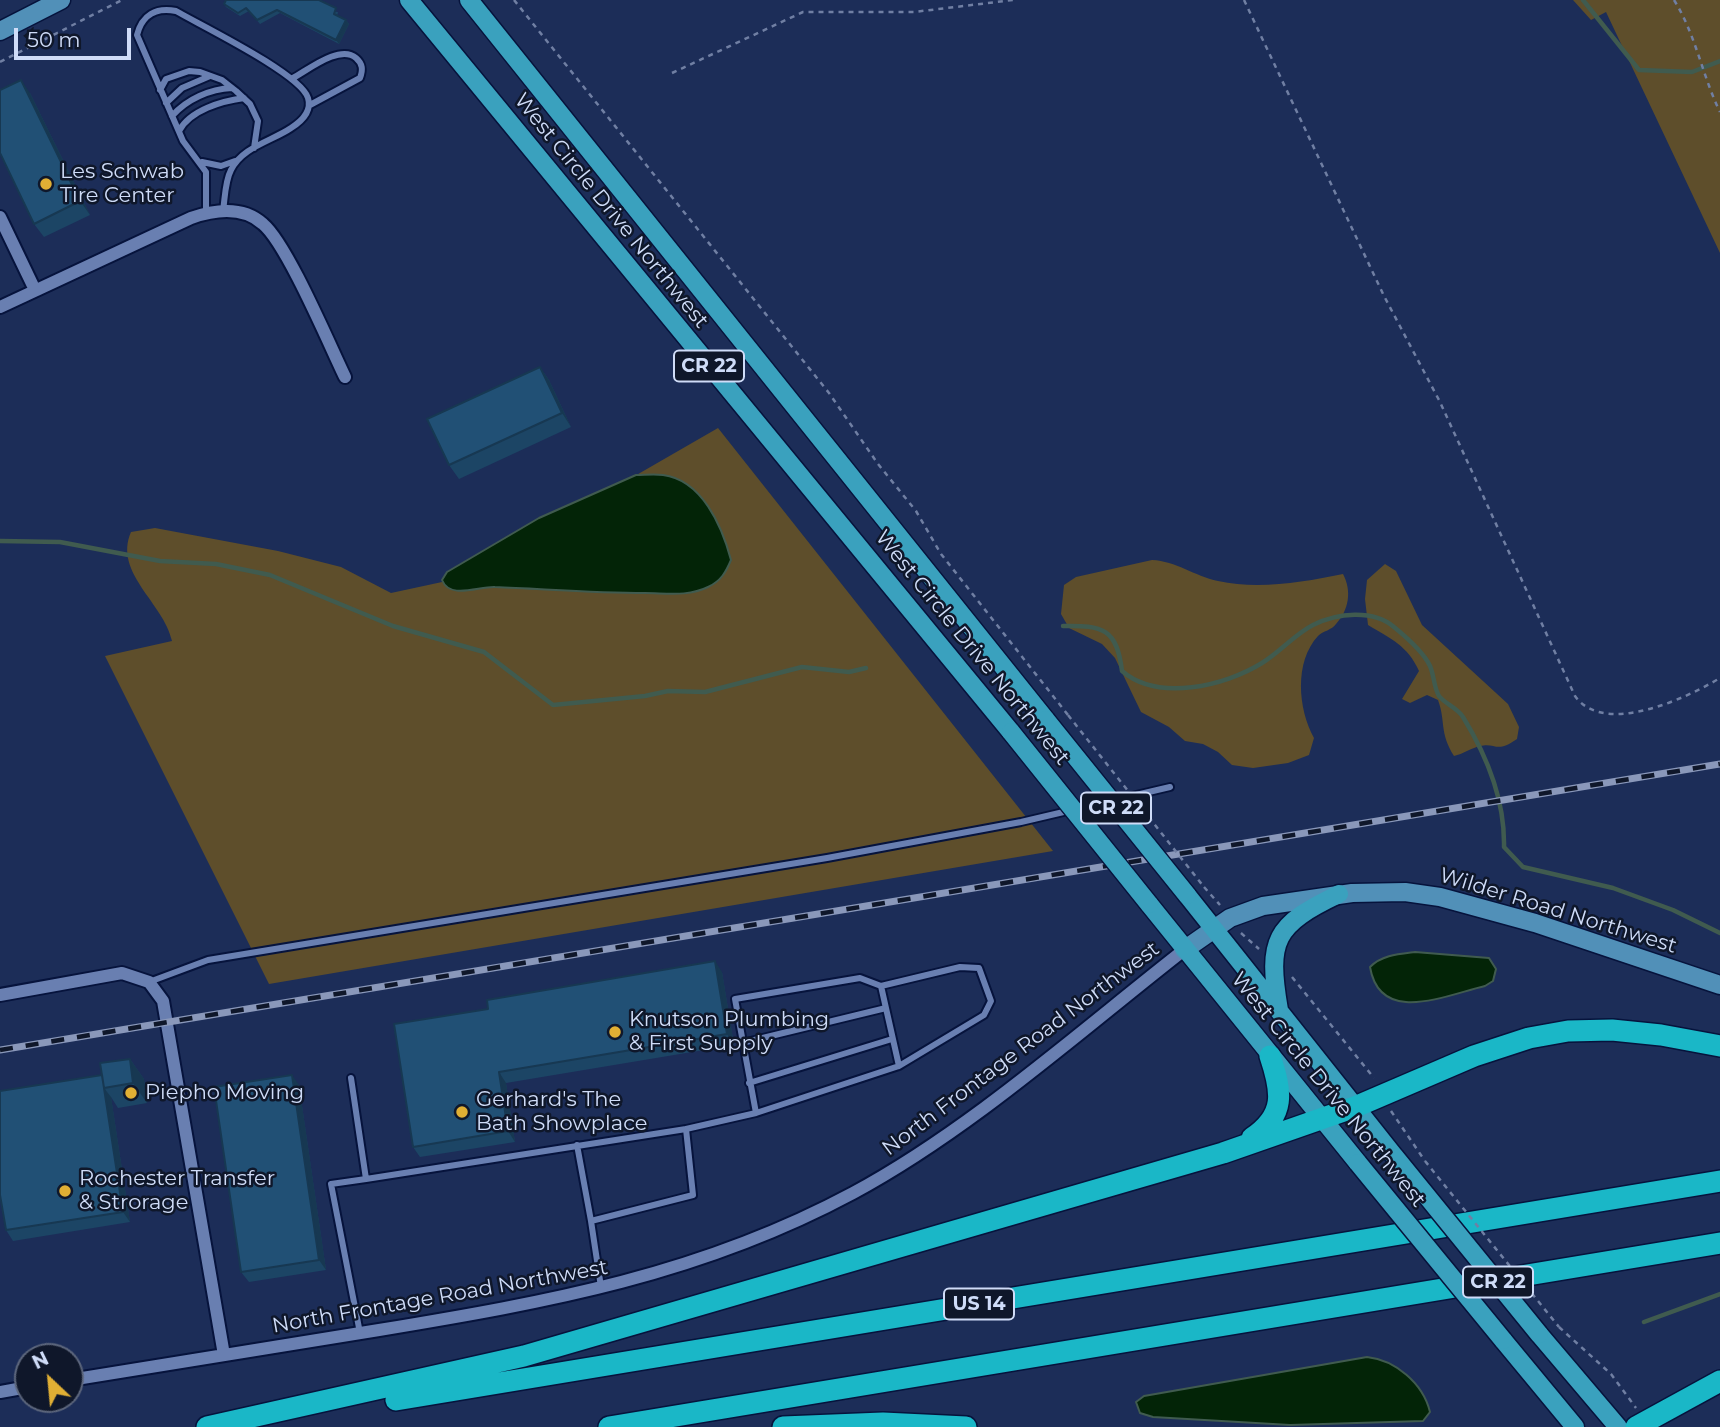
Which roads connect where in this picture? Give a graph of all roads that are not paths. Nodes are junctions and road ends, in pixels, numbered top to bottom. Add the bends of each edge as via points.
1 (61, 0) edge
2 (409, 0) edge
3 (468, 0) edge
4 (0, 31) edge
5 (210, 76) junction
6 (293, 78) junction
7 (232, 88) junction
8 (160, 90) junction
9 (244, 99) junction
10 (166, 103) junction
11 (310, 106) junction
12 (172, 116) junction
13 (178, 131) junction
14 (254, 148) junction
15 (240, 157) junction
16 (200, 161) junction
17 (223, 211) junction
18 (206, 213) junction
19 (0, 217) edge
20 (35, 290) junction
21 (0, 307) edge
22 (345, 377) dead end
23 (1170, 787) dead end
24 (1339, 894) junction
25 (1213, 929) junction
26 (1184, 950) junction
27 (149, 982) junction
28 (1720, 985) edge
29 (881, 986) junction
30 (0, 995) edge
31 (886, 1008) junction
32 (1280, 1013) junction
33 (892, 1039) junction
34 (742, 1043) junction
35 (1720, 1046) edge
36 (1270, 1056) junction
37 (899, 1066) junction
38 (351, 1078) dead end
39 (749, 1083) junction
40 (1355, 1107) junction
41 (756, 1113) junction
42 (1322, 1119) junction
43 (686, 1129) junction
44 (577, 1144) junction
45 (1239, 1148) junction
46 (366, 1179) junction
47 (1720, 1181) edge
48 (590, 1222) junction
49 (1720, 1243) edge
50 (601, 1289) junction
51 (360, 1333) junction
52 (224, 1355) junction
53 (84, 1378) edge
54 (1720, 1381) edge
55 (1687, 1399) junction
56 (1640, 1425) edge
57 (208, 1427) edge
58 (239, 1427) edge
59 (609, 1427) edge
60 (783, 1427) edge
61 (966, 1427) edge
62 (1575, 1427) edge
63 (1618, 1427) edge
64 (1668, 1427) edge

1 - 4 street
2 - 26 main road, West Circle Drive Northwest / CR 22, bridge via 926,624
3 - 25 main road, West Circle Drive Northwest / CR 22, bridge
5 - 7 lane
5 - 8 lane via 182,73 166,79
5 - 10 lane via 183,88
6 - 8 lane via 165,9 148,15 137,35
6 - 11 lane via 302,86
6 - 11 lane via 335,54 351,54 359,60 360,78
7 - 9 lane
7 - 12 lane via 205,94
8 - 10 lane
9 - 13 lane via 206,110
9 - 14 lane via 258,121
10 - 12 lane
11 - 14 lane via 294,127
12 - 13 lane
13 - 16 lane
14 - 15 lane
15 - 16 lane via 221,166
15 - 17 lane via 230,171
16 - 18 lane via 208,185
17 - 18 street
17 - 22 street via 252,217 272,234
18 - 20 street
19 - 20 street
20 - 21 street
23 - 27 lane via 1021,822 827,858 208,960
24 - 25 street, Wilder Road Northwest via 1263,906
24 - 28 street, Wilder Road Northwest via 1373,891 1440,897
24 - 32 main road via 1299,914 1276,944 1273,971
25 - 26 street, Wilder Road Northwest
25 - 32 main road, West Circle Drive Northwest / CR 22
26 - 36 main road, West Circle Drive Northwest / CR 22
26 - 50 street, North Frontage Road Northwest via 947,1133 872,1182 741,1245
27 - 30 street via 122,973 106,974
27 - 52 street via 163,1002 169,1022
29 - 31 lane
29 - 34 lane via 860,978 735,999
29 - 37 lane via 960,967 979,968 991,1001 984,1015
31 - 33 lane
31 - 34 lane
32 - 40 main road, West Circle Drive Northwest / CR 22
33 - 37 lane
33 - 39 lane
34 - 39 lane
35 - 40 highway via 1641,1032 1568,1031 1494,1048
36 - 42 main road, West Circle Drive Northwest / CR 22
36 - 45 highway via 1278,1083 1277,1112 1265,1129
37 - 41 lane
38 - 46 lane
39 - 41 lane
40 - 42 highway
40 - 63 main road, West Circle Drive Northwest / CR 22, bridge
41 - 43 lane
42 - 45 highway
42 - 62 main road, West Circle Drive Northwest / CR 22, bridge
43 - 44 lane
43 - 48 lane via 692,1195
44 - 46 lane
44 - 48 lane
45 - 57 highway via 524,1356
46 - 51 lane via 331,1184
47 - 58 highway, US 14
48 - 50 lane
49 - 59 highway
50 - 51 street, North Frontage Road Northwest
51 - 52 street, North Frontage Road Northwest
52 - 53 street, North Frontage Road Northwest
54 - 55 highway
55 - 56 highway
55 - 64 highway
60 - 61 highway via 883,1423

